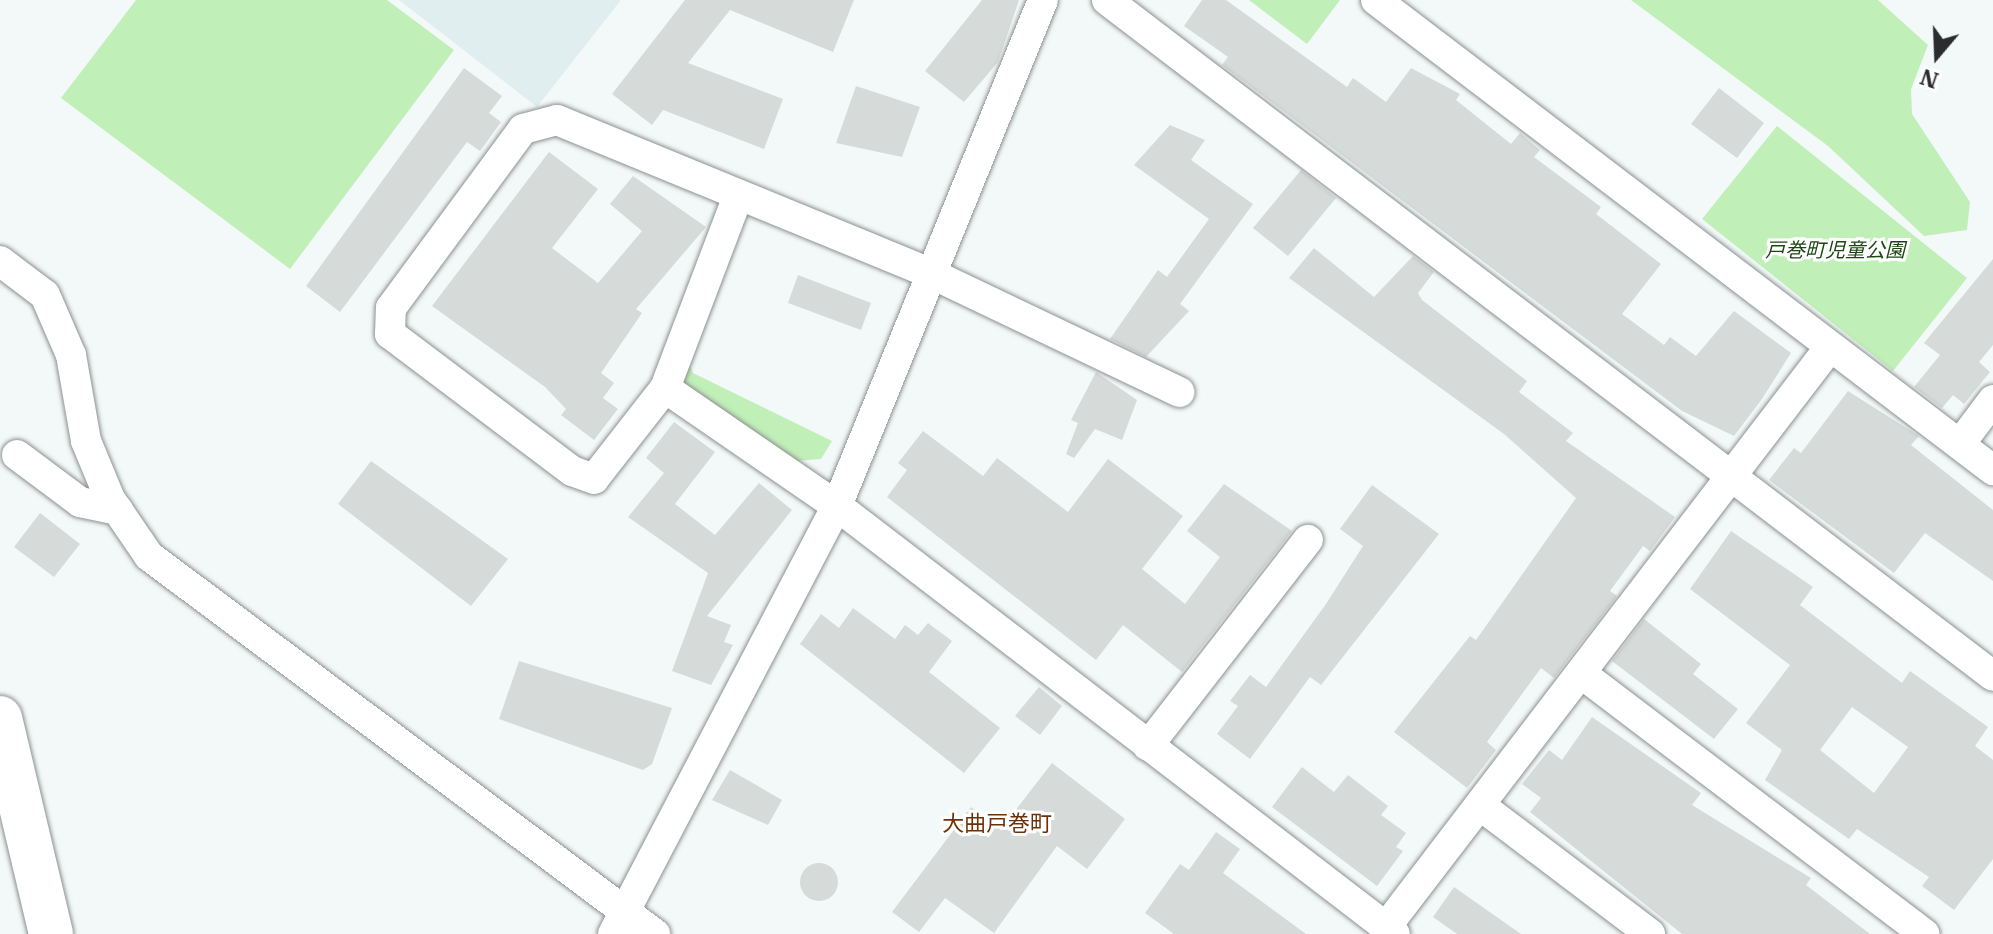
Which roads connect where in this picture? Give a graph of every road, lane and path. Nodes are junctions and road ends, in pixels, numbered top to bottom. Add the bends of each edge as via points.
1 (1043, 0) edge
2 (1107, 0) edge
3 (1376, 0) edge
4 (738, 196) junction
5 (0, 261) edge
6 (934, 275) junction
7 (1830, 347) junction
8 (665, 388) junction
9 (1179, 392) dead end
10 (1993, 400) edge
11 (1960, 444) junction
12 (17, 455) dead end
13 (1993, 470) edge
14 (1733, 477) junction
15 (837, 506) junction
16 (118, 510) junction
17 (1308, 540) dead end
18 (1582, 674) junction
19 (1993, 676) edge
20 (0, 718) edge
21 (1148, 746) junction
22 (1481, 806) junction
23 (620, 924) edge
24 (1390, 931) edge
25 (51, 934) edge
26 (655, 934) edge
27 (1650, 934) edge
28 (1924, 934) edge

1 - 6 street
2 - 14 street
3 - 7 street
4 - 6 street
4 - 8 street
4 - 8 street via 557,120 523,129 391,308 390,334 572,471 594,479
5 - 16 street via 45,295 71,355 86,441
6 - 9 street
6 - 15 street
7 - 11 street
7 - 14 street
8 - 15 street
10 - 11 street
11 - 13 street
12 - 16 street via 80,502
14 - 18 street
14 - 19 street
15 - 21 street
15 - 23 street
16 - 23 street via 149,556
17 - 21 street
18 - 22 street
18 - 28 street
20 - 25 highway
21 - 24 street
22 - 24 street
22 - 27 street
23 - 26 street

